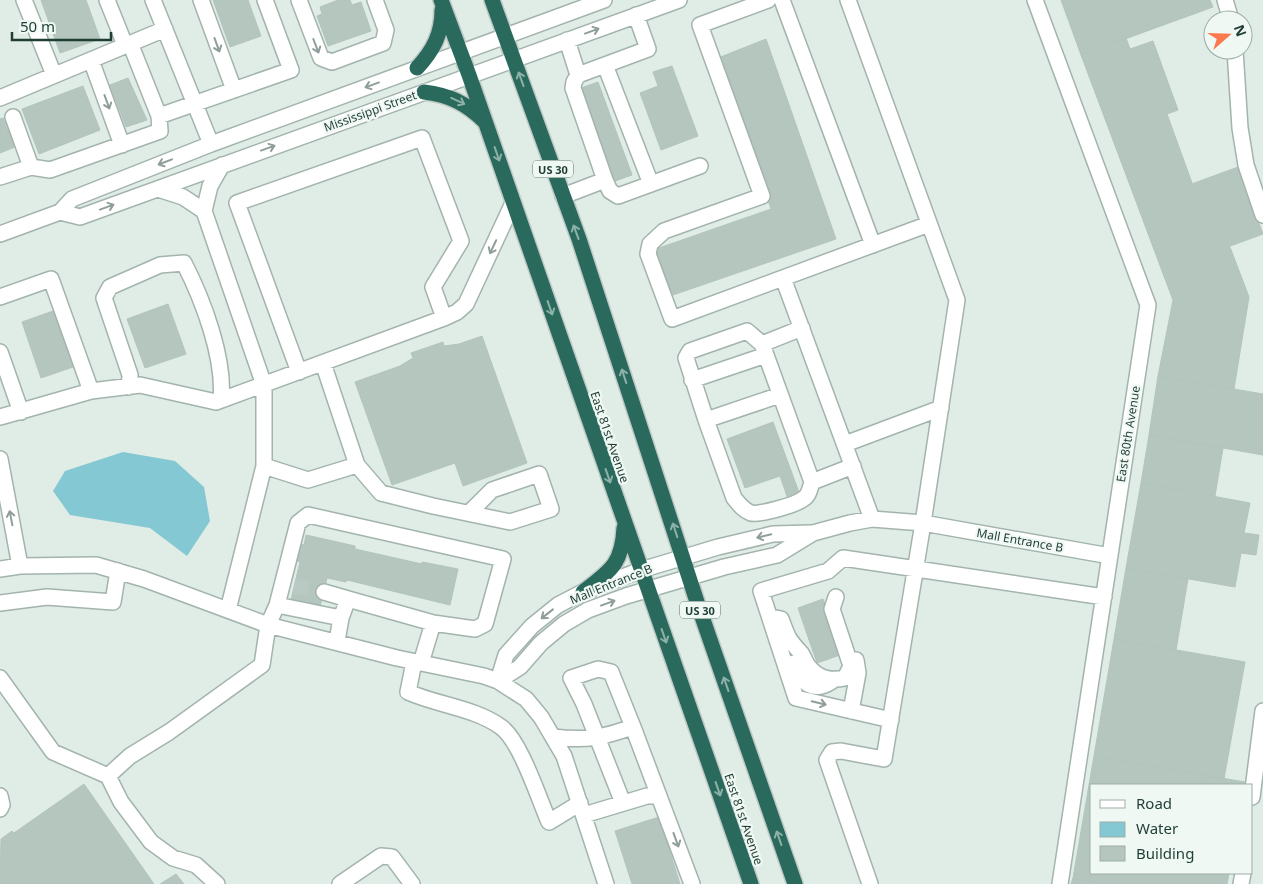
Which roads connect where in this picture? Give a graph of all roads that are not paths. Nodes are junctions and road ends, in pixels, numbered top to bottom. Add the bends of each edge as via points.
1 (24, 0) edge
2 (107, 0) edge
3 (153, 0) edge
4 (201, 0) edge
5 (266, 0) edge
6 (299, 0) edge
7 (375, 0) edge
8 (492, 0) edge
9 (604, 0) edge
10 (679, 0) edge
11 (768, 0) edge
12 (782, 0) edge
13 (848, 0) edge
14 (1036, 0) edge
15 (441, 1) edge
16 (636, 16) junction
17 (165, 29) junction
18 (505, 37) junction
19 (567, 40) junction
20 (128, 44) junction
21 (461, 52) junction
22 (513, 59) junction
23 (91, 60) junction
24 (1237, 60) edge
25 (605, 64) junction
26 (417, 68) junction
27 (578, 74) junction
28 (54, 75) junction
29 (469, 75) junction
30 (234, 90) junction
31 (424, 92) junction
32 (0, 98) edge
33 (195, 104) junction
34 (159, 116) junction
35 (13, 117) dead end
36 (486, 122) junction
37 (211, 144) junction
38 (122, 145) junction
39 (222, 165) junction
40 (700, 166) dead end
41 (31, 167) junction
42 (0, 177) edge
43 (606, 180) junction
44 (651, 184) junction
45 (158, 189) junction
46 (563, 196) junction
47 (513, 202) junction
48 (204, 211) junction
49 (60, 212) junction
50 (1263, 215) edge
51 (930, 224) junction
52 (0, 234) edge
53 (873, 245) junction
54 (784, 278) junction
55 (0, 297) edge
56 (444, 318) junction
57 (802, 328) junction
58 (764, 349) junction
59 (0, 352) edge
60 (323, 363) junction
61 (299, 372) junction
62 (692, 380) junction
63 (264, 385) junction
64 (129, 387) junction
65 (92, 391) junction
66 (780, 395) junction
67 (221, 400) junction
68 (941, 408) junction
69 (21, 412) junction
70 (0, 417) edge
71 (706, 420) junction
72 (845, 444) junction
73 (0, 459) edge
74 (357, 465) junction
75 (264, 466) junction
76 (853, 466) junction
77 (812, 482) junction
78 (469, 513) junction
79 (872, 519) junction
80 (624, 522) junction
81 (923, 523) junction
82 (812, 533) junction
83 (1110, 556) junction
84 (684, 557) junction
85 (20, 566) junction
86 (916, 568) junction
87 (0, 569) edge
88 (641, 570) junction
89 (118, 571) junction
90 (828, 571) junction
91 (690, 578) junction
92 (648, 590) junction
93 (324, 592) tunnel mouth
94 (583, 592) junction
95 (836, 597) junction
96 (1104, 597) junction
97 (348, 599) junction
98 (0, 603) edge
99 (277, 605) junction
100 (228, 610) junction
101 (770, 616) junction
102 (341, 618) junction
103 (433, 623) junction
104 (268, 625) junction
105 (337, 641) junction
106 (418, 662) junction
107 (0, 678) edge
108 (498, 681) junction
109 (851, 711) junction
110 (1263, 711) edge
111 (891, 720) junction
112 (633, 727) junction
113 (553, 737) junction
114 (597, 739) junction
115 (108, 776) junction
116 (1253, 789) edge
117 (0, 796) edge
118 (659, 796) junction
119 (623, 803) junction
120 (0, 809) edge
121 (582, 809) junction
122 (217, 884) edge
123 (340, 884) edge
124 (412, 884) edge
125 (606, 884) edge
126 (692, 884) edge
127 (751, 884) edge
128 (795, 884) edge
129 (870, 884) edge
130 (1060, 884) edge

1 - 28 street
2 - 20 street
3 - 17 street
4 -> 30 street
5 - 30 street via 291,70
6 -> 7 street via 321,58 332,62 384,43 386,30
8 - 18 highway, US 30
9 - 18 street, Mississippi Street
10 - 16 street, Mississippi Street
11 - 54 street via 700,25 762,196 664,231 650,244 648,254 672,320
12 - 53 street
13 - 51 street
14 - 83 street, East 80th Avenue via 1148,305
15 - 21 highway, East 81st Avenue
15 - 26 highway via 442,24 437,42
19 -> 16 street, Mississippi Street
16 - 25 street via 648,49
17 - 20 street
17 - 33 street
18 - 21 street, Mississippi Street
18 - 22 highway, US 30
19 - 22 street, Mississippi Street
19 - 27 street
20 - 23 street
20 - 34 street
21 - 26 street, Mississippi Street
21 - 29 highway, East 81st Avenue
22 - 29 street, Mississippi Street
46 -> 22 highway, US 30
23 - 28 street
23 -> 38 street
24 - 50 street via 1246,165
25 - 27 street
25 - 44 street
26 -> 37 street, Mississippi Street
27 - 43 street via 573,88
28 - 32 street
29 - 31 street, Mississippi Street
29 - 36 highway, East 81st Avenue
30 - 33 street
31 -> 36 highway via 442,94 461,102
39 -> 31 street, Mississippi Street
33 - 34 street
33 - 37 street
34 - 38 street via 160,131
35 - 41 street
36 -> 47 highway, East 81st Avenue
37 -> 49 street, Mississippi Street via 72,199
38 - 41 street via 50,170
39 - 45 street, Mississippi Street
39 - 48 street via 210,186
40 - 44 street
41 - 42 street
43 - 44 street via 610,191 618,196
43 - 46 street
45 - 48 street via 184,196
49 -> 45 street, Mississippi Street via 80,217
84 -> 46 highway, US 30
47 -> 56 street via 466,304
47 -> 80 highway, East 81st Avenue
48 - 63 street
49 - 52 street, Mississippi Street
51 - 53 street
51 - 68 street via 957,300
53 - 54 street
54 - 57 street
55 - 65 street via 51,278
56 - 60 street
56 - 61 street via 433,287 461,241 422,138 237,204
57 - 58 street
57 - 72 street
58 - 62 street
58 - 62 street via 746,331 690,350 686,358
58 - 66 street
59 - 69 street
60 - 61 street
60 - 74 street
61 - 63 street
62 - 71 street
63 - 67 street
63 - 75 street
64 - 65 street
64 - 67 street via 140,385 216,402
64 - 67 street via 130,376 104,298 110,287 160,265 184,263 200,294 221,371
65 - 69 street
66 - 71 street
66 - 77 street
68 - 72 street
68 - 81 street
69 - 70 street
71 - 77 street via 734,498 742,508 752,513 781,508 804,499
72 - 76 street
85 -> 73 street
74 - 75 street via 308,480
74 - 78 street via 381,493
75 - 100 street
76 - 77 street
76 - 79 street
78 - 78 street via 510,522 551,509 540,474 492,490
79 - 81 street, Mall Entrance B
79 - 82 street, Mall Entrance B
80 - 88 highway, East 81st Avenue
80 - 94 highway via 623,546 613,569
81 - 83 street, Mall Entrance B
81 - 86 street
82 -> 84 street, Mall Entrance B via 773,534
82 - 91 street, Mall Entrance B via 777,555
83 - 96 street, East 80th Avenue
84 - 88 street, Mall Entrance B
84 - 91 highway, US 30
85 - 87 street
85 - 89 street via 96,564
86 - 90 street via 843,558
86 - 96 street
86 - 111 street
88 - 92 highway, East 81st Avenue
88 - 94 street, Mall Entrance B
89 - 98 street via 112,602 47,597
89 - 100 street
90 - 95 street
90 - 101 street via 761,591
91 - 92 street, Mall Entrance B
128 -> 91 highway, US 30
108 -> 92 street, Mall Entrance B via 520,667 564,624 588,610
92 -> 127 highway, East 81st Avenue
93 - 97 street
94 -> 108 street, Mall Entrance B via 532,626 506,655
95 - 101 street via 832,609 851,666 845,678 832,681 816,674 802,654 790,644 781,619
95 - 109 street via 858,673
96 - 130 street, East 80th Avenue
97 - 102 street
97 - 103 street
99 - 102 street
99 - 103 street via 288,585 298,523 308,515 503,560 485,624 475,629
99 - 104 street
100 - 104 street
101 -> 109 street via 796,698
102 - 105 street
103 - 106 street
104 - 105 street
104 - 115 street via 262,665 130,756
105 - 106 street
106 - 108 street
106 - 121 street via 408,692 503,728 520,752 548,822
107 - 115 street via 53,752
108 - 113 street via 526,699
109 - 111 street
110 - 116 street
111 - 129 street via 884,759 841,751 832,752 826,760
112 - 114 street
112 - 114 street via 611,672 598,669 571,678
112 - 118 street
113 - 114 street
113 - 121 street via 564,756
114 - 119 street
115 - 122 street via 121,802 151,842 173,858 196,865
117 - 120 street
118 - 119 street
118 -> 126 street
119 - 121 street
121 - 125 street
123 - 124 street via 380,856 392,857

